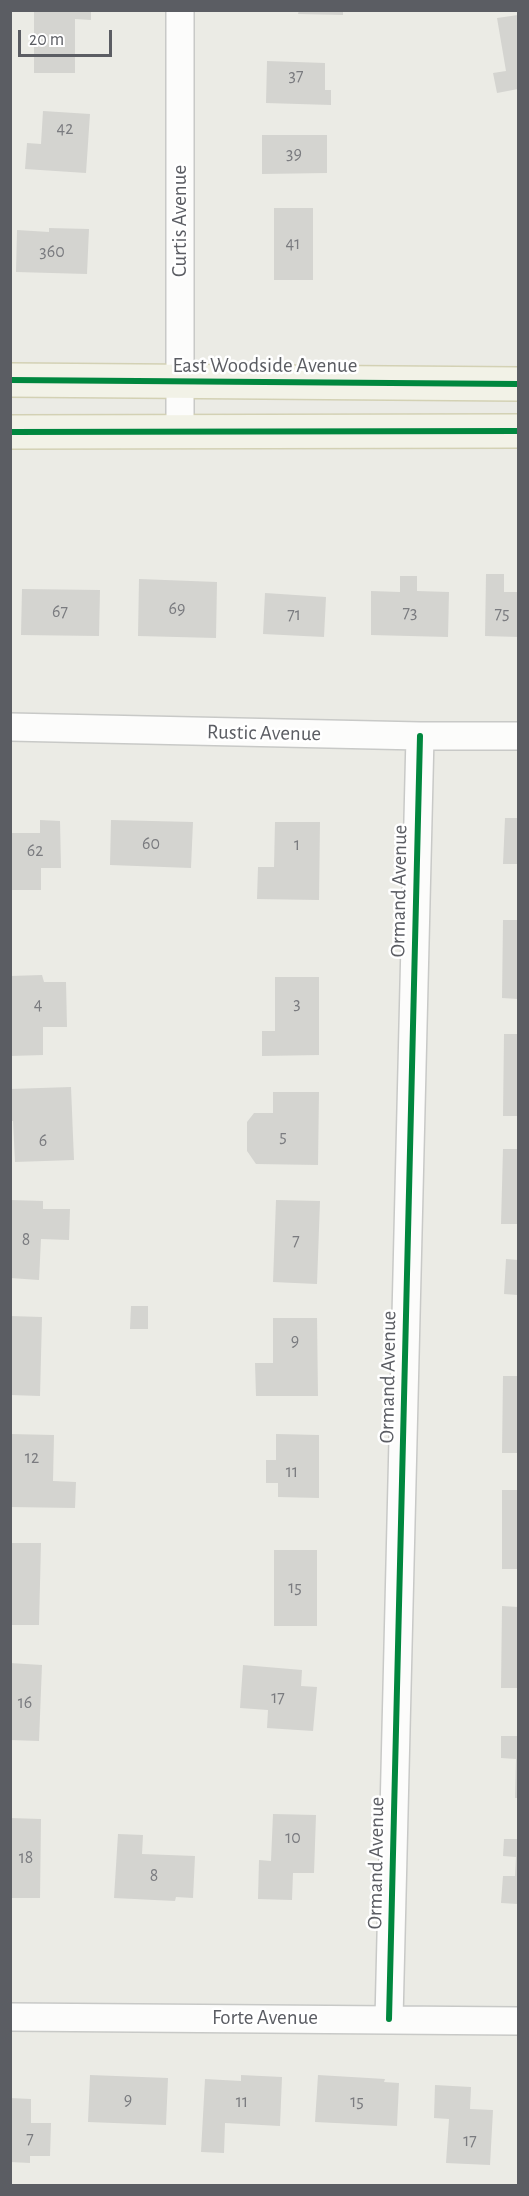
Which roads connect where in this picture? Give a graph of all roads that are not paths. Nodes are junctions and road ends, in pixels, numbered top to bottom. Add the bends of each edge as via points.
1 (180, 10) edge
2 (10, 380) edge
3 (180, 382) junction
4 (519, 384) edge
5 (180, 430) junction
6 (519, 431) edge
7 (10, 432) edge
8 (10, 728) edge
9 (420, 736) junction
10 (519, 736) edge
11 (10, 2017) edge
12 (389, 2019) junction
13 (519, 2021) edge

1 - 3 street, Curtis Avenue
2 - 3 main road, East Woodside Avenue
3 - 4 main road, East Woodside Avenue
3 - 5 street, Curtis Avenue
5 - 6 main road
5 - 7 main road
8 - 9 street, Rustic Avenue
9 - 10 street, Rustic Avenue
9 - 12 street, Ormand Avenue
11 - 12 street, Forte Avenue
12 - 13 street, Forte Avenue

